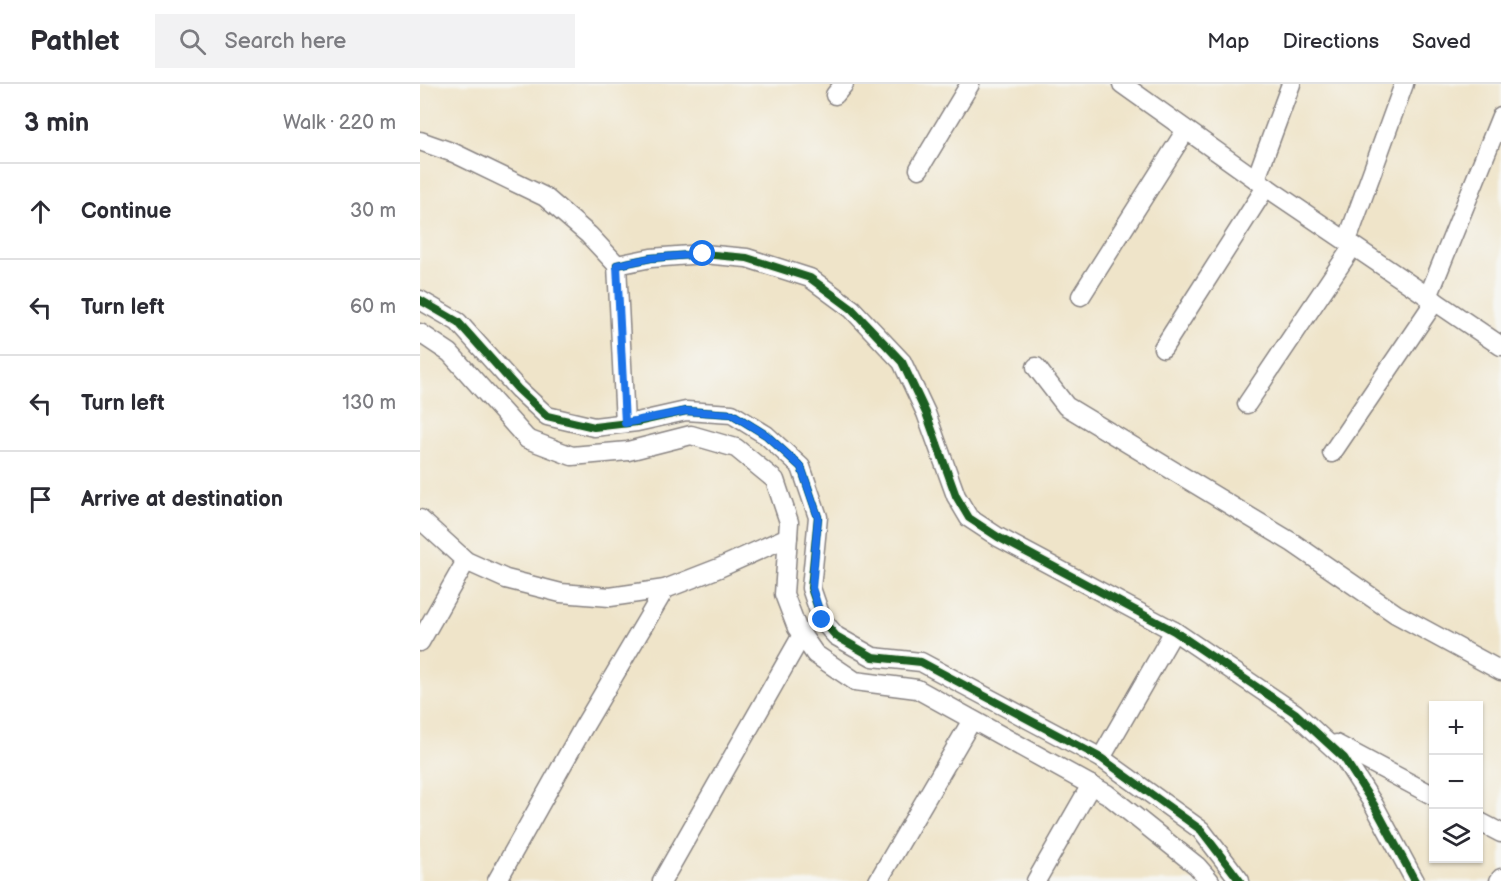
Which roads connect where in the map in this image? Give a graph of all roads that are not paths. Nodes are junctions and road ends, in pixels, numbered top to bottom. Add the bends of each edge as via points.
1 (970, 84) edge
2 (1122, 84) edge
3 (1292, 84) edge
4 (1404, 84) edge
5 (1501, 116) edge
6 (1186, 130) junction
7 (420, 141) edge
8 (919, 169) dead end
9 (1261, 183) junction
10 (1350, 244) junction
11 (617, 265) junction
12 (1081, 296) dead end
13 (1432, 299) junction
14 (420, 300) edge
15 (420, 333) edge
16 (1501, 346) edge
17 (1163, 348) dead end
18 (1035, 367) dead end
19 (518, 388) junction
20 (1247, 404) dead end
21 (498, 407) junction
22 (625, 423) junction
23 (1332, 453) dead end
24 (420, 519) edge
25 (788, 537) junction
26 (466, 561) junction
27 (665, 589) junction
28 (1174, 631) junction
29 (802, 635) junction
30 (420, 642) edge
31 (1501, 671) edge
32 (972, 720) junction
33 (1319, 734) junction
34 (1101, 758) junction
35 (1091, 785) junction
36 (1429, 793) edge
37 (1483, 823) edge
38 (1501, 833) edge
39 (497, 881) edge
40 (662, 881) edge
41 (878, 881) edge
42 (1036, 881) edge
43 (1210, 881) edge
44 (1240, 881) edge
45 (1415, 881) edge

1 - 8 street
2 - 6 street
3 - 9 street
4 - 10 street
5 - 13 street
6 - 9 street
6 - 12 street
7 - 11 street via 545,197 590,235
9 - 10 street
9 - 17 street
10 - 13 street
10 - 20 street
11 - 22 street
11 - 28 street via 703,254 747,258 810,278 852,309 902,362 926,413 956,496 969,518
13 - 16 street
13 - 23 street
14 - 19 street via 458,322
15 - 21 street via 450,353
18 - 31 street via 1066,406 1293,543 1396,614
19 - 21 street
19 - 22 street via 547,416 594,426
21 - 25 street via 527,439 572,456 628,451 691,435 736,448 775,480 789,522
22 - 34 street via 686,411 732,414 766,435 801,467 818,517 812,588 822,620 836,636 873,657 921,662
24 - 26 street
25 - 27 street
25 - 29 street via 784,594
26 - 27 street via 506,579 561,593 610,597
26 - 30 street
27 - 39 street
28 - 33 street via 1295,713
28 - 34 street
29 - 32 street via 815,654 855,681 917,690
29 - 40 street
32 - 35 street
32 - 41 street
33 - 36 street
33 - 45 street via 1344,758
34 - 44 street via 1201,830
35 - 42 street
35 - 43 street via 1197,866
37 - 38 street

